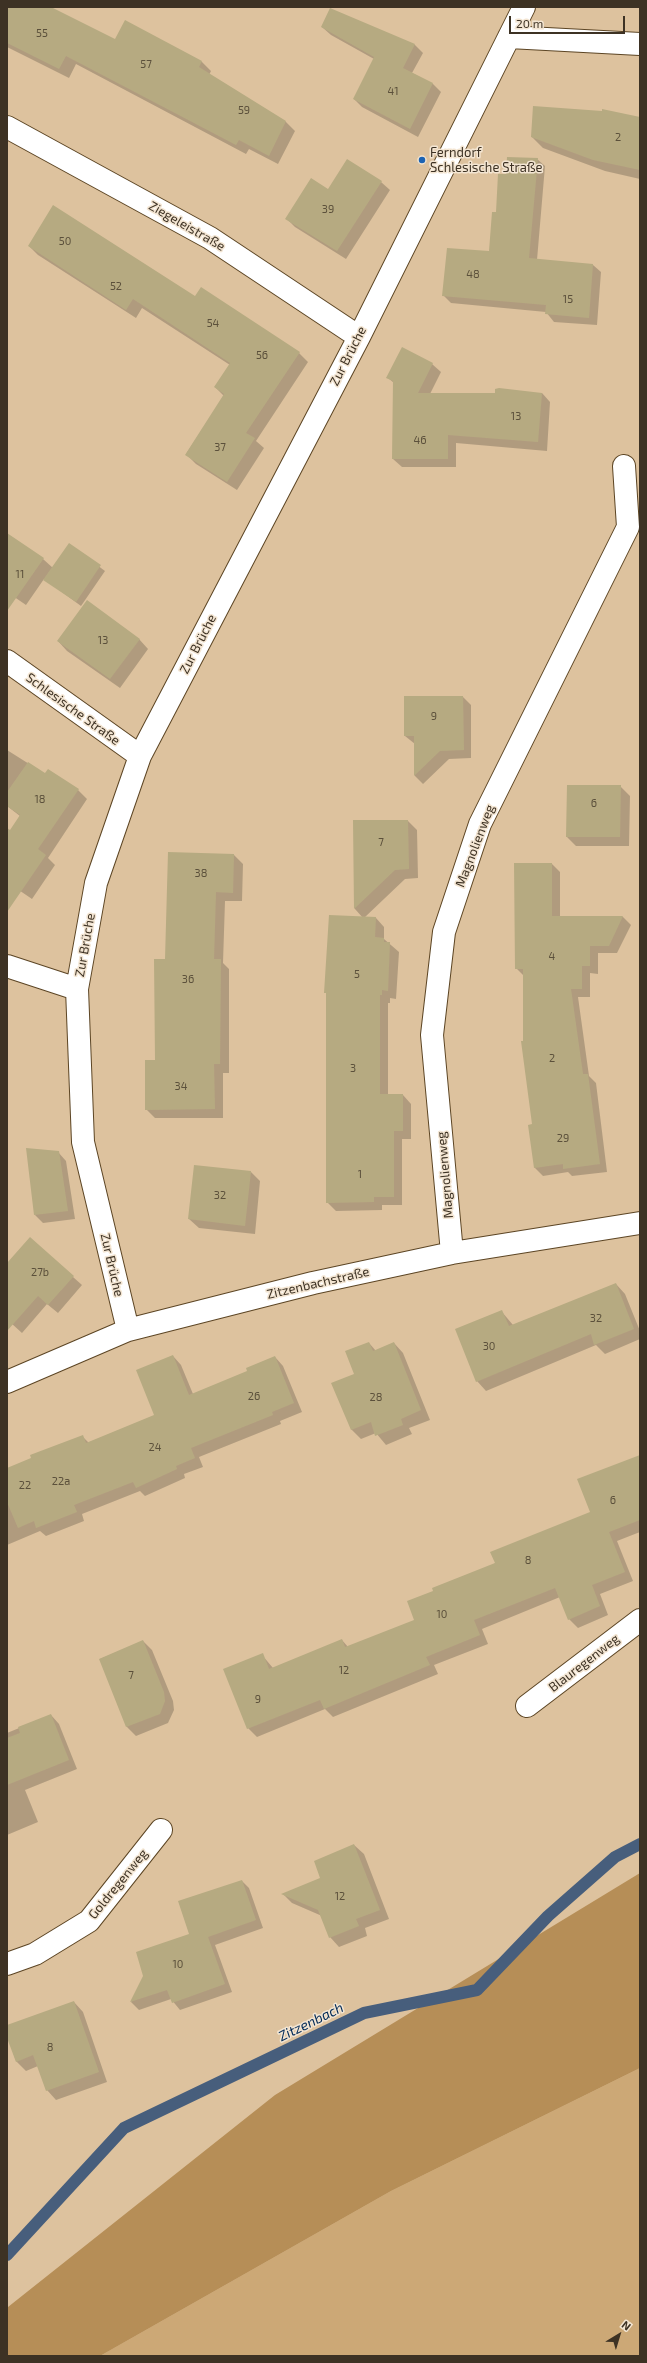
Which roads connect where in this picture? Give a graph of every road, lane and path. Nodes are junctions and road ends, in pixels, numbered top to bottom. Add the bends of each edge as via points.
1 (524, 7) edge
2 (509, 37) junction
3 (640, 44) edge
4 (7, 127) edge
5 (359, 336) junction
6 (624, 466) dead end
7 (7, 661) edge
8 (140, 756) junction
9 (7, 966) edge
10 (77, 989) junction
11 (640, 1223) edge
12 (452, 1253) junction
13 (128, 1330) junction
14 (7, 1382) edge
15 (640, 1620) edge
16 (527, 1706) dead end
17 (161, 1830) dead end
18 (7, 1964) edge

1 - 2 street, Zur Brüche
2 - 3 street
2 - 5 street, Zur Brüche
4 - 5 street, Ziegeleistraße via 210,238
5 - 8 street, Zur Brüche
6 - 12 street, Magnolienweg via 628,527 480,824 444,932 432,1035
7 - 8 street, Schlesische Straße
8 - 10 street, Zur Brüche via 96,883
9 - 10 street
10 - 13 street, Zur Brüche via 83,1142
11 - 12 street, Zitzenbachstraße
12 - 13 street, Zitzenbachstraße via 313,1283
13 - 14 street, Zitzenbachstraße
15 - 16 street, Blauregenweg
17 - 18 street, Goldregenweg via 89,1921 35,1954

